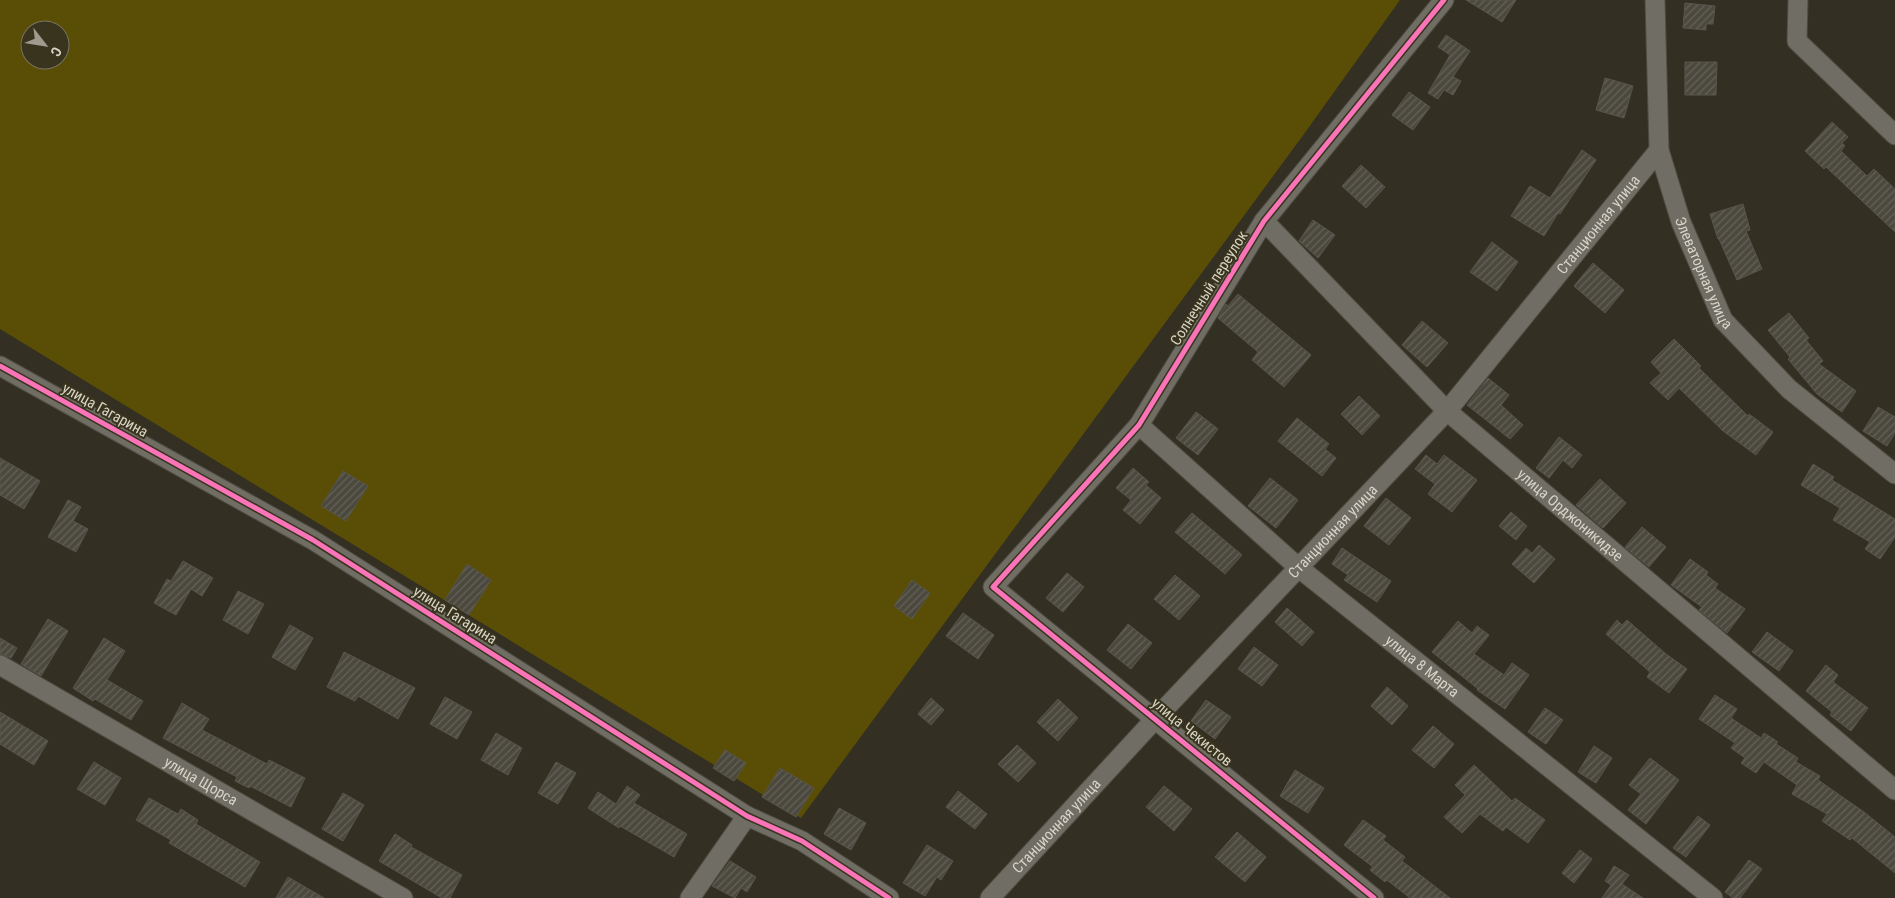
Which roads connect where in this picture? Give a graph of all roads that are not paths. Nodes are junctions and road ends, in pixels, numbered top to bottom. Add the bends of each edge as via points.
1 (1444, 0) edge
2 (1655, 0) edge
3 (1798, 0) edge
4 (1895, 135) edge
5 (1659, 150) junction
6 (1264, 221) junction
7 (0, 366) edge
8 (1447, 411) junction
9 (1139, 425) junction
10 (1895, 474) edge
11 (1300, 568) junction
12 (993, 586) joint
13 (0, 665) edge
14 (1156, 718) junction
15 (1895, 790) edge
16 (747, 816) junction
17 (403, 898) edge
18 (690, 898) edge
19 (889, 898) edge
20 (990, 898) edge
21 (1374, 898) edge
22 (1713, 898) edge

1 - 6 street, Солнечный переулок
2 - 5 street, Элеваторная улица
3 - 4 street via 1797,41
5 - 8 street, Станционная улица
5 - 10 street, Элеваторная улица via 1681,222 1723,320 1789,389
6 - 8 street, улица Орджоникидзе
6 - 9 street, Солнечный переулок
7 - 16 street, улица Гагарина via 313,540
8 - 11 street, Станционная улица
8 - 15 street, улица Орджоникидзе
9 - 11 street, улица 8 Марта
9 - 12 street, Солнечный переулок
11 - 14 street, Станционная улица
11 - 22 street, улица 8 Марта
12 - 14 street, улица Чекистов
13 - 17 street, улица Щорса
14 - 20 street, Станционная улица
14 - 21 street, улица Чекистов
16 - 18 street
16 - 19 street, улица Гагарина via 802,841

